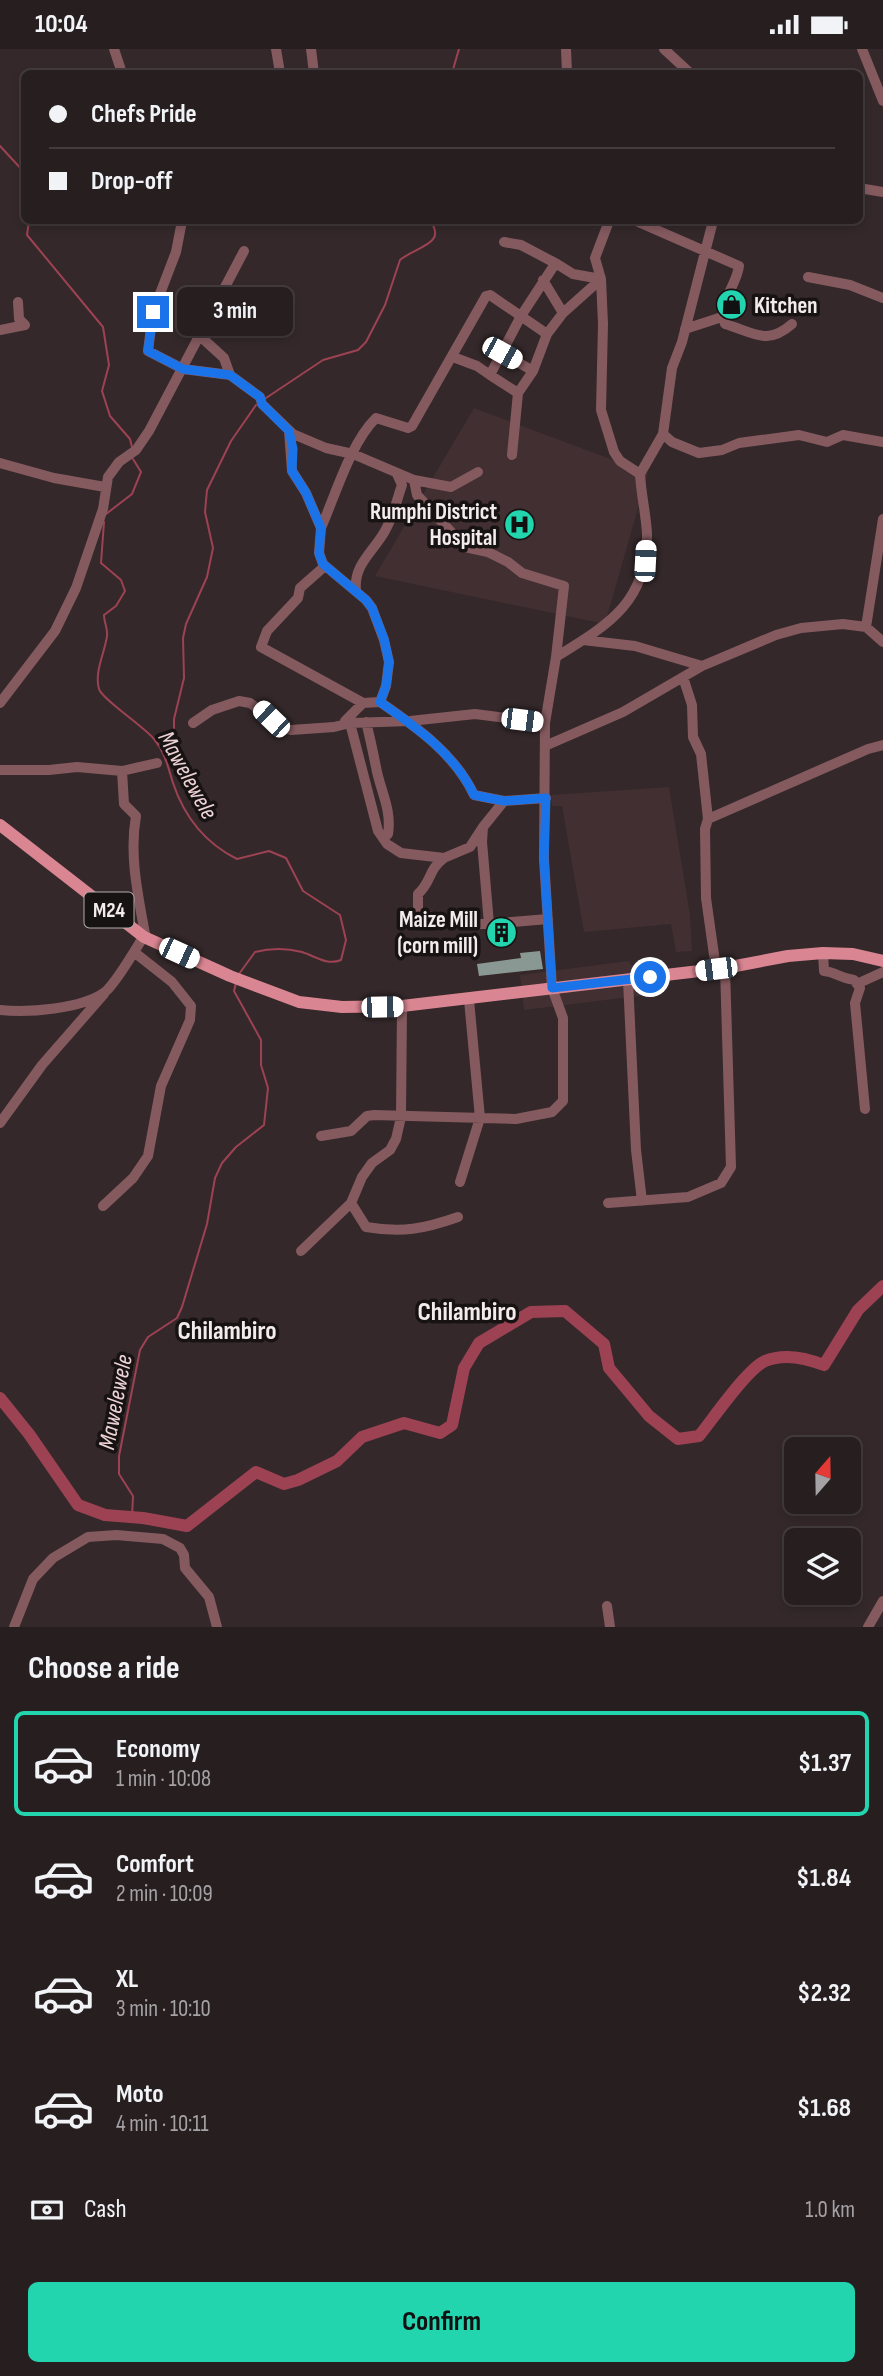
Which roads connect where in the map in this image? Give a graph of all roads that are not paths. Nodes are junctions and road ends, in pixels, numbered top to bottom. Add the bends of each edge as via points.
1 (114, 49) edge
2 (276, 49) edge
3 (566, 49) edge
4 (664, 49) edge
5 (862, 49) edge
6 (312, 50) edge
7 (121, 70) edge
8 (280, 70) edge
9 (314, 70) edge
10 (567, 70) edge
11 (687, 70) edge
12 (882, 94) edge
13 (863, 189) edge
14 (883, 192) edge
15 (181, 224) edge
16 (608, 224) edge
17 (643, 224) edge
18 (712, 224) edge
19 (504, 242) dead end
20 (705, 249) junction
21 (244, 251) dead end
22 (557, 264) junction
23 (808, 277) dead end
24 (601, 279) junction
25 (543, 280) junction
26 (883, 298) edge
27 (18, 302) dead end
28 (563, 313) junction
29 (521, 316) junction
30 (722, 317) junction
31 (792, 324) dead end
32 (0, 330) edge
33 (685, 330) junction
34 (547, 334) junction
35 (201, 337) junction
36 (502, 353) junction
37 (453, 357) junction
38 (183, 369) junction
39 (533, 371) junction
40 (230, 375) junction
41 (490, 375) junction
42 (518, 393) junction
43 (289, 431) junction
44 (663, 434) junction
45 (883, 442) edge
46 (353, 454) junction
47 (512, 455) dead end
48 (0, 463) edge
49 (478, 472) dead end
50 (397, 474) junction
51 (640, 474) junction
52 (414, 480) junction
53 (105, 487) junction
54 (883, 519) edge
55 (321, 528) junction
56 (325, 566) junction
57 (356, 590) junction
58 (866, 627) junction
59 (583, 640) junction
60 (882, 645) edge
61 (556, 657) junction
62 (702, 666) junction
63 (683, 677) junction
64 (380, 702) junction
65 (0, 703) edge
66 (363, 703) junction
67 (410, 721) junction
68 (366, 722) junction
69 (193, 723) dead end
70 (350, 723) junction
71 (545, 723) junction
72 (883, 745) edge
73 (545, 746) junction
74 (157, 763) dead end
75 (0, 770) edge
76 (122, 771) junction
77 (546, 798) junction
78 (504, 801) junction
79 (708, 819) junction
80 (0, 825) edge
81 (483, 827) junction
82 (383, 838) junction
83 (444, 858) junction
84 (548, 919) junction
85 (489, 924) junction
86 (144, 937) junction
87 (134, 952) junction
88 (823, 953) junction
89 (883, 961) edge
90 (720, 968) junction
91 (883, 972) edge
92 (628, 980) junction
93 (859, 983) junction
94 (552, 988) junction
95 (106, 992) junction
96 (469, 999) junction
97 (402, 1006) junction
98 (0, 1010) edge
99 (865, 1109) dead end
100 (401, 1117) junction
101 (480, 1118) junction
102 (0, 1123) edge
103 (321, 1136) dead end
104 (460, 1182) dead end
105 (642, 1201) junction
106 (351, 1203) junction
107 (608, 1203) dead end
108 (103, 1206) dead end
109 (458, 1217) dead end
110 (301, 1251) dead end
111 (883, 1601) edge
112 (607, 1606) dead end
113 (14, 1627) edge
114 (217, 1627) edge
115 (610, 1627) edge
116 (868, 1627) edge

1 - 7 street
2 - 8 street
3 - 10 street
4 - 11 street
5 - 12 street
6 - 9 street
13 - 14 street
15 - 38 street via 153,312 148,351
16 - 24 street via 595,258
17 - 20 street
18 - 20 street
19 - 22 street
20 - 30 street via 739,266
20 - 33 street
21 - 35 street
22 - 24 street via 573,274
22 - 25 street
23 - 26 street via 850,285
24 - 28 street
24 - 51 street via 601,410 614,452
25 - 28 street
25 - 29 street
27 - 32 street via 19,319 25,325
28 - 34 street
29 - 34 street
29 - 36 street
29 - 37 street via 486,296
30 - 31 street via 725,324 766,337 778,336
30 - 33 street
33 - 44 street via 672,368
34 - 39 street
35 - 38 street
35 - 40 street via 223,358
36 - 39 street
36 - 41 street
37 - 41 street
37 - 46 street via 412,426 376,418
38 - 40 street
38 - 53 street via 133,453 119,463
39 - 42 street
40 - 43 street
41 - 42 street
42 - 47 street
43 - 46 street
43 - 55 street via 292,471
44 - 45 street via 699,453 799,435 827,442 843,435
44 - 51 street
46 - 50 street
46 - 55 street
48 - 53 street
49 - 52 street via 451,487
50 - 52 street
50 - 57 street via 402,485 387,528 360,567
51 - 59 street via 647,533 645,561 622,611
52 - 61 street via 417,495 465,547 488,552 522,573 564,586
53 - 65 street via 103,509 66,610
54 - 58 street
55 - 56 street via 319,553
56 - 57 street
56 - 66 street via 300,588 298,598 267,631 261,647
57 - 64 street via 372,608 389,662
58 - 60 street
58 - 62 street via 801,628
59 - 61 street
59 - 62 street via 635,646
61 - 71 street
62 - 63 street
63 - 73 street via 623,712
63 - 79 street via 692,705 693,737 701,754
64 - 66 street
64 - 67 street
66 - 70 street via 348,716 345,721
67 - 68 street
67 - 71 street via 475,714
67 - 78 street via 464,772 474,795
68 - 70 street
68 - 82 street via 390,823
69 - 70 street via 212,710 239,701 250,703 291,730
70 - 82 street
71 - 73 street
72 - 79 street
73 - 77 street
74 - 76 street
75 - 76 street via 77,767
76 - 86 street via 124,804 136,816 135,875
77 - 78 street
77 - 84 street
78 - 81 street
79 - 90 street via 706,898
80 - 86 main road, M24
81 - 83 street via 470,847
81 - 85 street
82 - 83 street via 401,853
83 - 85 street via 434,865 428,885 418,894 418,913 460,924
84 - 85 street
84 - 94 street
86 - 87 street
86 - 97 main road, M24 via 299,1002
87 - 95 street
87 - 108 street via 172,982 191,1006 190,1020 161,1086 148,1156 133,1178
88 - 89 main road, M24
88 - 90 main road, M24
88 - 93 street via 824,971
90 - 92 main road, M24
90 - 105 street via 731,1167 721,1183 708,1191
91 - 93 street
92 - 94 main road, M24
92 - 105 street
93 - 99 street via 855,1003
94 - 96 main road, M24
94 - 101 street via 563,1018 563,1101 552,1112 516,1119
95 - 98 street via 73,1005
95 - 102 street via 42,1065
96 - 97 main road, M24
96 - 101 street
97 - 100 street
100 - 101 street
100 - 103 street via 367,1116 351,1131
100 - 106 street via 390,1150 372,1163
101 - 104 street
105 - 107 street
106 - 109 street via 366,1227 383,1230 425,1229
106 - 110 street
111 - 116 street
112 - 115 street
113 - 114 street via 33,1579 53,1558 88,1537 116,1535 163,1539 180,1548 185,1567 209,1597

